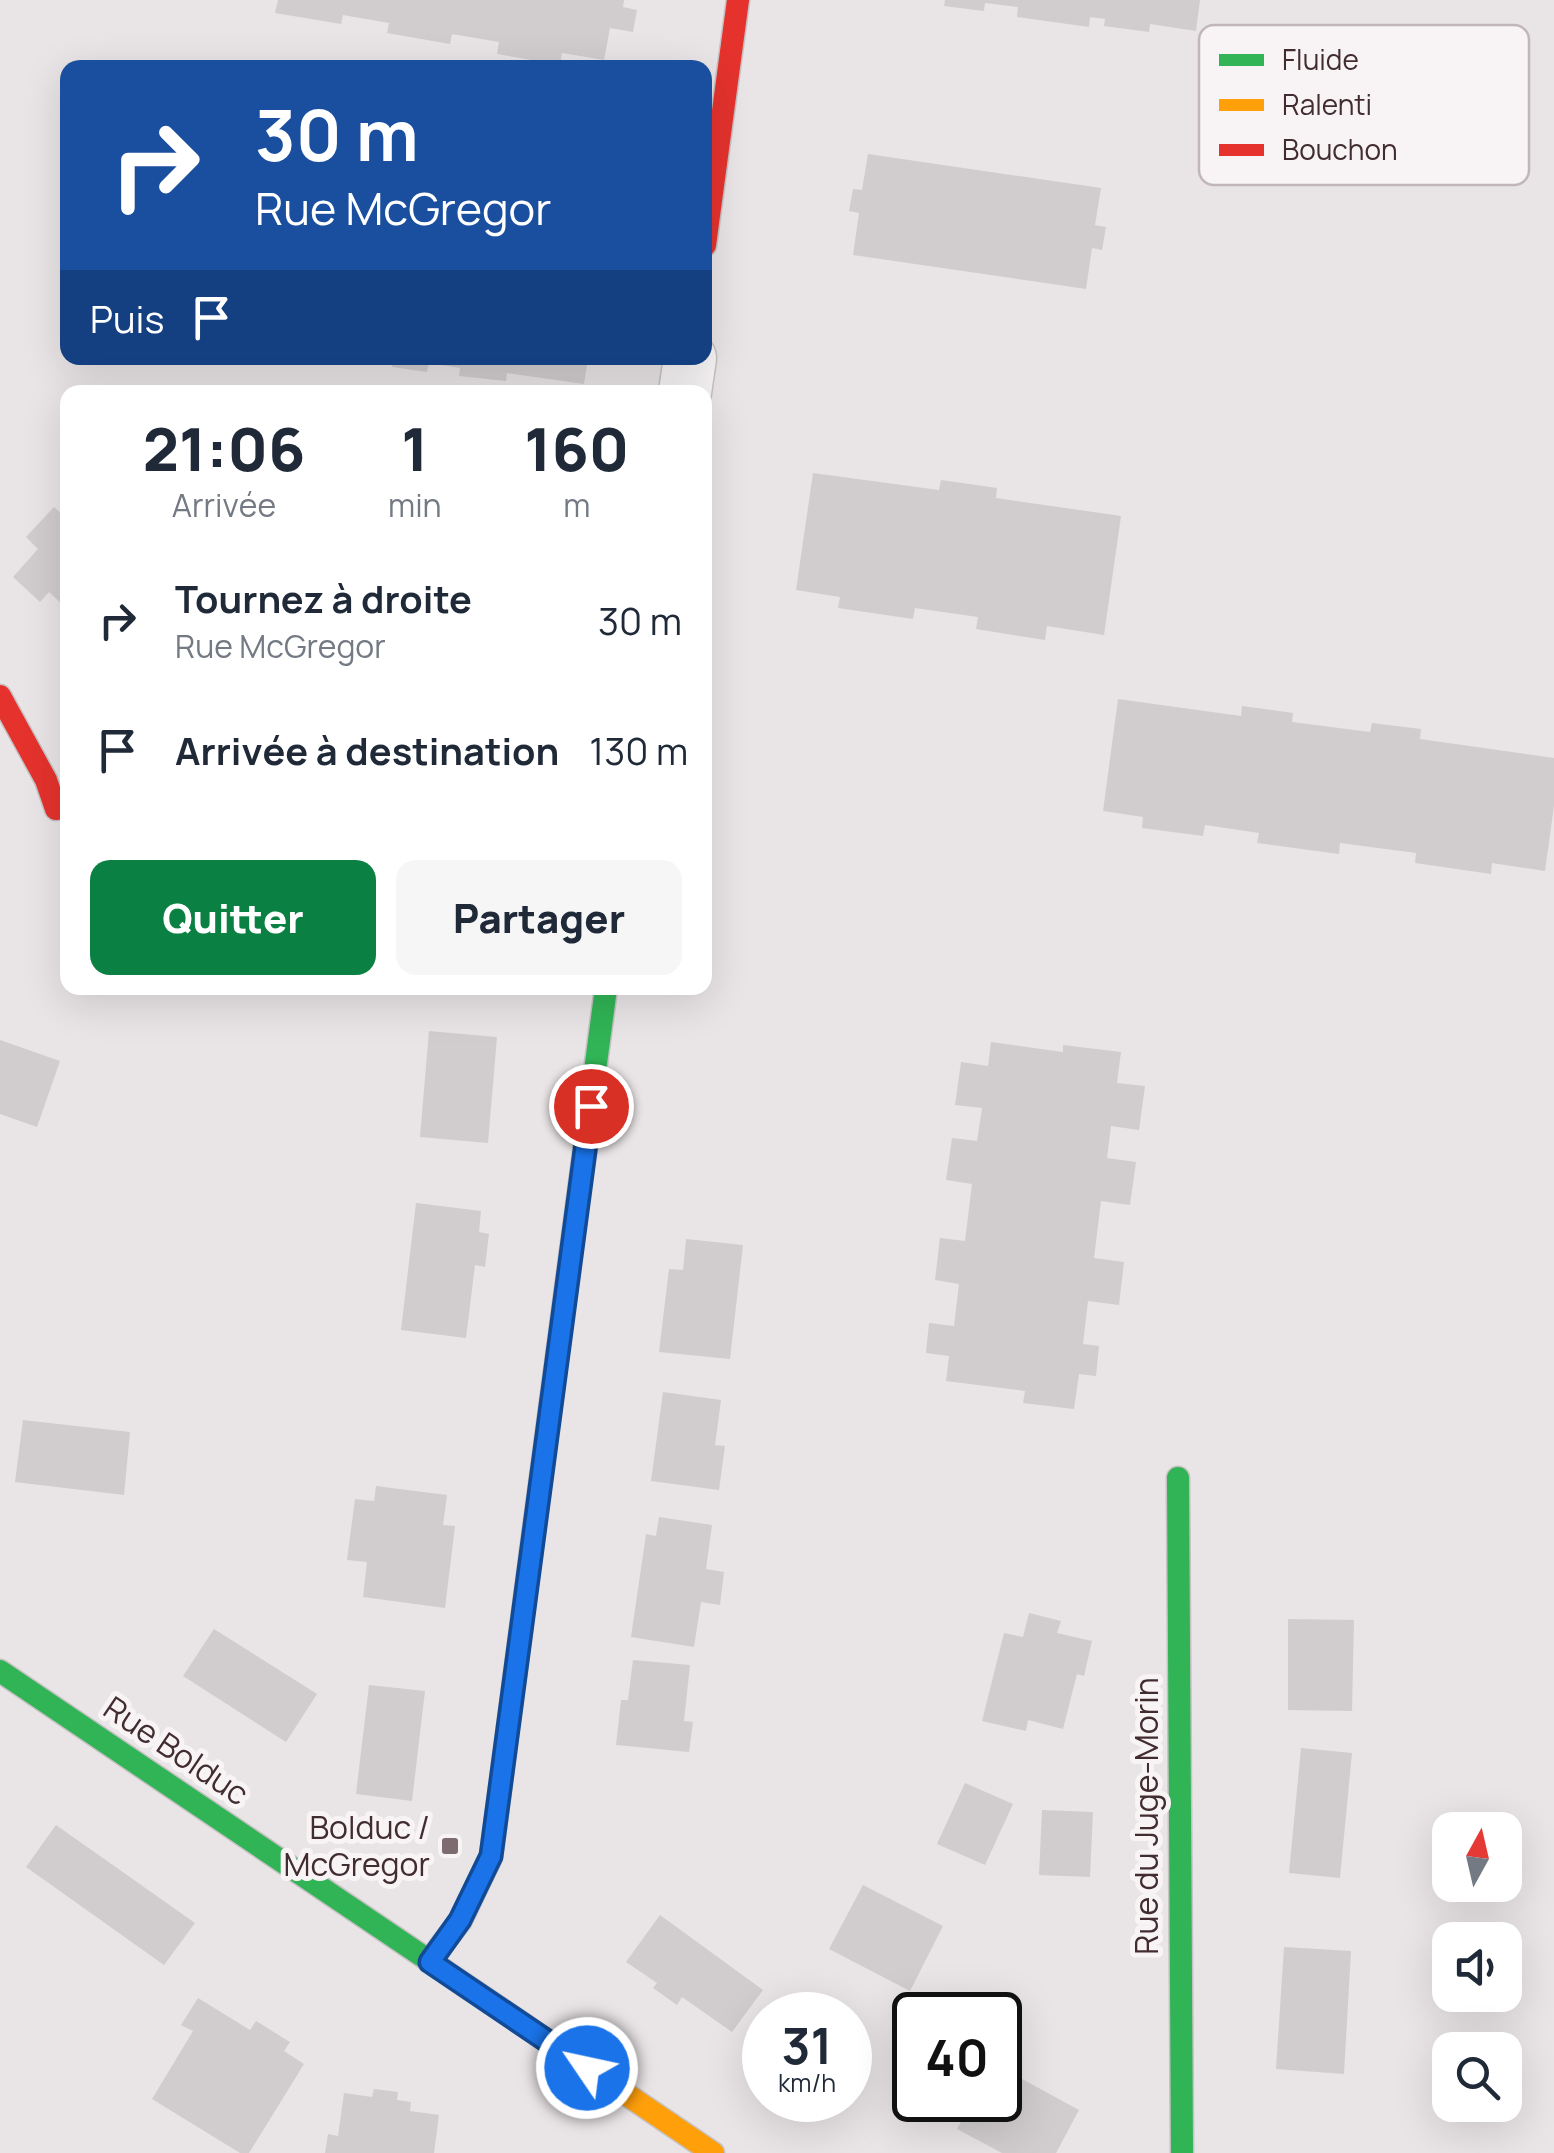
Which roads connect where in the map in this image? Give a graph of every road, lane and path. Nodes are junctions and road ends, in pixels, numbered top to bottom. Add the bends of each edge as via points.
1 (738, 0) edge
2 (712, 193) edge
3 (0, 696) edge
4 (56, 809) dead end
5 (605, 995) edge
6 (1178, 1478) dead end
7 (0, 1671) edge
8 (430, 1962) junction
9 (713, 2153) edge
10 (1182, 2153) edge

1 - 2 street
3 - 4 street
5 - 8 street via 491,1856 460,1920
6 - 10 street, Rue du Juge-Morin
7 - 8 street, Rue Bolduc
8 - 9 street, Rue Bolduc

